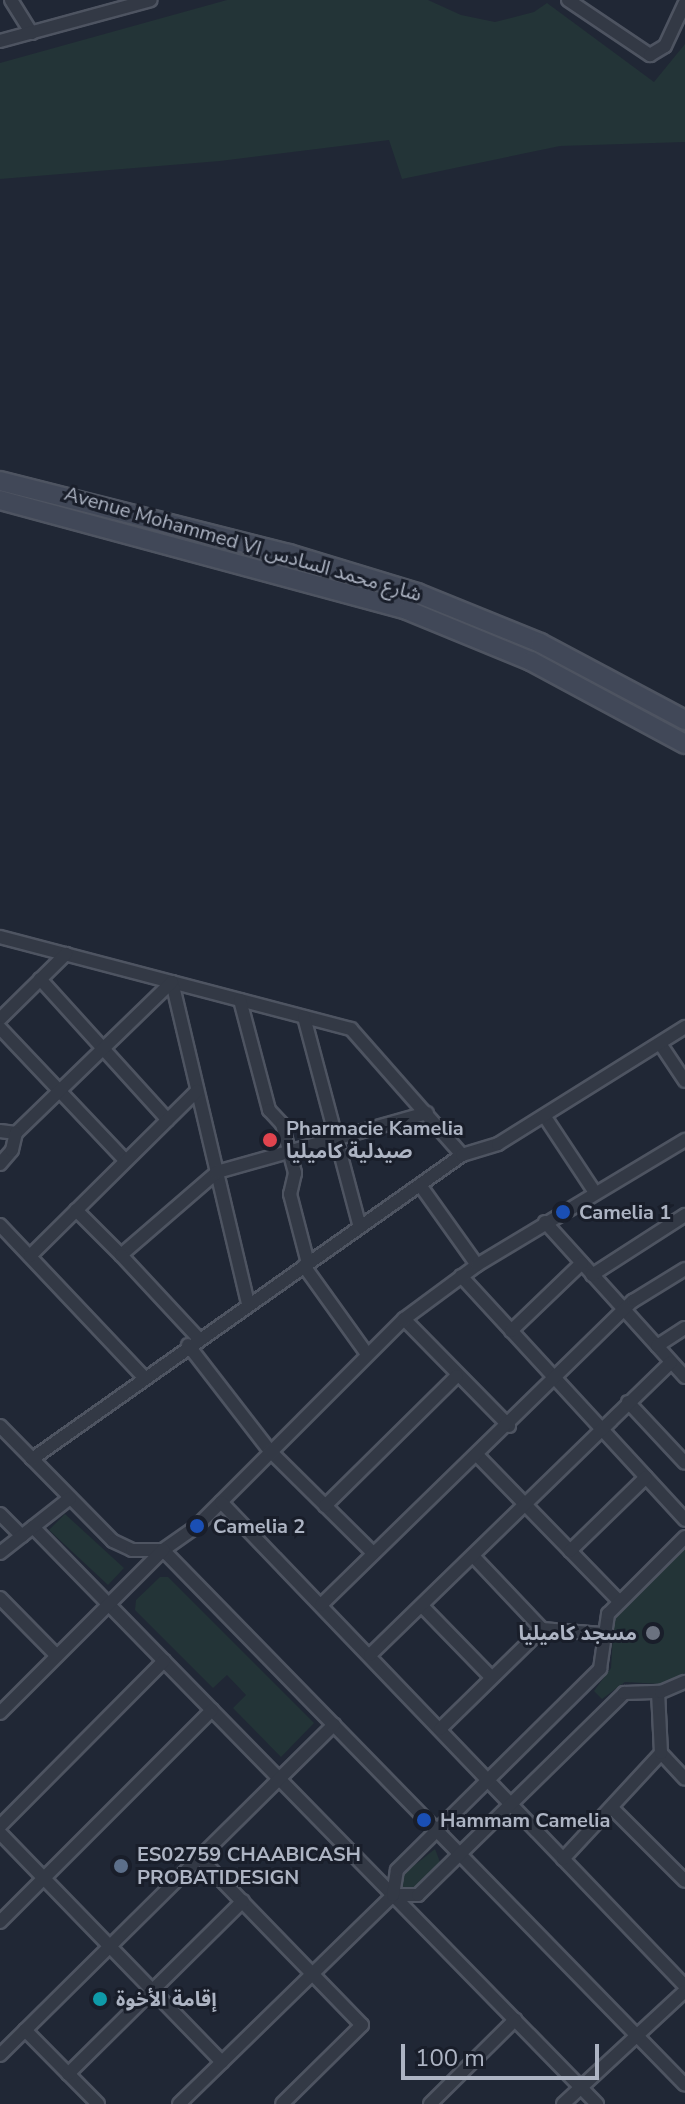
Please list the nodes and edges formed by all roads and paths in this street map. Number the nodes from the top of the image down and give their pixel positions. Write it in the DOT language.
graph roads {
  1 [pos="11,0"];
  2 [pos="151,0"];
  3 [pos="568,0"];
  4 [pos="685,3"];
  5 [pos="32,33"];
  6 [pos="678,33"];
  7 [pos="0,41"];
  8 [pos="0,481"];
  9 [pos="0,500"];
  10 [pos="200,532"];
  11 [pos="195,550"];
  12 [pos="289,554"];
  13 [pos="284,574"];
  14 [pos="540,643"];
  15 [pos="531,661"];
  16 [pos="685,720"];
  17 [pos="685,744"];
  18 [pos="0,937"];
  19 [pos="66,954"];
  20 [pos="40,979"];
  21 [pos="172,982"];
  22 [pos="240,1000"];
  23 [pos="304,1017"];
  24 [pos="0,1019"];
  25 [pos="685,1027"];
  26 [pos="0,1028"];
  27 [pos="661,1045"];
  28 [pos="105,1050"];
  29 [pos="685,1081"];
  30 [pos="197,1091"];
  31 [pos="61,1093"];
  32 [pos="427,1113"];
  33 [pos="545,1117"];
  34 [pos="168,1120"];
  35 [pos="0,1131"];
  36 [pos="16,1133"];
  37 [pos="336,1138"];
  38 [pos="684,1141"];
  39 [pos="289,1151"];
  40 [pos="462,1155"];
  41 [pos="125,1160"];
  42 [pos="0,1164"];
  43 [pos="217,1172"];
  44 [pos="420,1185"];
  45 [pos="594,1191"];
  46 [pos="76,1210"];
  47 [pos="685,1215"];
  48 [pos="545,1222"];
  49 [pos="0,1225"];
  50 [pos="360,1227"];
  51 [pos="121,1255"];
  52 [pos="30,1256"];
  53 [pos="582,1263"];
  54 [pos="306,1264"];
  55 [pos="477,1265"];
  56 [pos="685,1269"];
  57 [pos="592,1275"];
  58 [pos="461,1276"];
  59 [pos="248,1303"];
  60 [pos="625,1312"];
  61 [pos="404,1319"];
  62 [pos="685,1328"];
  63 [pos="511,1331"];
  64 [pos="193,1342"];
  65 [pos="657,1346"];
  66 [pos="367,1354"];
  67 [pos="671,1362"];
  68 [pos="143,1376"];
  69 [pos="457,1376"];
  70 [pos="685,1377"];
  71 [pos="556,1380"];
  72 [pos="628,1402"];
  73 [pos="0,1426"];
  74 [pos="509,1426"];
  75 [pos="601,1429"];
  76 [pos="270,1451"];
  77 [pos="478,1456"];
  78 [pos="32,1459"];
  79 [pos="685,1463"];
  80 [pos="646,1477"];
  81 [pos="70,1498"];
  82 [pos="221,1502"];
  83 [pos="525,1504"];
  84 [pos="325,1506"];
  85 [pos="0,1514"];
  86 [pos="683,1515"];
  87 [pos="33,1527"];
  88 [pos="22,1536"];
  89 [pos="685,1537"];
  90 [pos="163,1550"];
  91 [pos="570,1551"];
  92 [pos="0,1553"];
  93 [pos="373,1553"];
  94 [pos="473,1556"];
  95 [pos="0,1598"];
  96 [pos="619,1601"];
  97 [pos="108,1605"];
  98 [pos="321,1605"];
  99 [pos="422,1606"];
  100 [pos="11,1609"];
  101 [pos="0,1620"];
  102 [pos="542,1629"];
  103 [pos="602,1634"];
  104 [pos="370,1655"];
  105 [pos="57,1656"];
  106 [pos="164,1661"];
  107 [pos="490,1676"];
  108 [pos="685,1682"];
  109 [pos="658,1692"];
  110 [pos="212,1710"];
  111 [pos="0,1713"];
  112 [pos="334,1724"];
  113 [pos="440,1729"];
  114 [pos="661,1753"];
  115 [pos="278,1778"];
  116 [pos="490,1779"];
  117 [pos="685,1779"];
  118 [pos="514,1805"];
  119 [pos="612,1808"];
  120 [pos="0,1826"];
  121 [pos="435,1831"];
  122 [pos="0,1833"];
  123 [pos="459,1855"];
  124 [pos="199,1857"];
  125 [pos="563,1859"];
  126 [pos="45,1879"];
  127 [pos="685,1881"];
  128 [pos="393,1895"];
  129 [pos="243,1901"];
  130 [pos="0,1922"];
  131 [pos="110,1946"];
  132 [pos="312,1974"];
  133 [pos="685,1989"];
  134 [pos="152,1990"];
  135 [pos="515,2020"];
  136 [pos="25,2030"];
  137 [pos="639,2036"];
  138 [pos="0,2055"];
  139 [pos="222,2062"];
  140 [pos="68,2074"];
  141 [pos="685,2085"];
  142 [pos="581,2087"];
  143 [pos="98,2104"];
  144 [pos="179,2104"];
  145 [pos="282,2104"];
  146 [pos="430,2104"];
  147 [pos="563,2104"];
  148 [pos="597,2104"];
  1 -- 5 [label="street"];
  2 -- 5 [label="street"];
  3 -- 6 [label="street"];
  4 -- 6 [label="street"];
  5 -- 7 [label="street"];
  8 -- 10 [label="main road, Avenue Mohammed VI شارع محمد السادس"];
  9 -- 11 [label="main road, Avenue Mohammed VI شارع محمد السادس"];
  10 -- 11 [label="main road"];
  10 -- 12 [label="main road, Avenue Mohammed VI شارع محمد السادس"];
  11 -- 13 [label="main road, Avenue Mohammed VI شارع محمد السادس"];
  12 -- 13 [label="main road"];
  12 -- 14 [label="main road, Avenue Mohammed VI شارع محمد السادس"];
  13 -- 15 [label="main road, Avenue Mohammed VI شارع محمد السادس"];
  14 -- 15 [label="main road"];
  14 -- 16 [label="main road, Avenue Mohammed VI شارع محمد السادس"];
  15 -- 17 [label="main road, Avenue Mohammed VI شارع محمد السادس"];
  18 -- 19 [label="street"];
  19 -- 20 [label="street"];
  19 -- 21 [label="street"];
  20 -- 24 [label="street"];
  20 -- 28 [label="street"];
  21 -- 22 [label="street"];
  21 -- 28 [label="street"];
  21 -- 30 [label="street"];
  22 -- 23 [label="street"];
  22 -- 39 [label="street"];
  23 -- 32 [label="street"];
  23 -- 37 [label="street"];
  25 -- 27 [label="street"];
  26 -- 31 [label="street"];
  27 -- 29 [label="street"];
  27 -- 33 [label="street"];
  28 -- 31 [label="street"];
  28 -- 34 [label="street"];
  30 -- 34 [label="street"];
  30 -- 43 [label="street"];
  31 -- 36 [label="street"];
  31 -- 41 [label="street"];
  32 -- 37 [label="street"];
  32 -- 40 [label="street"];
  33 -- 40 [label="street"];
  33 -- 45 [label="street"];
  34 -- 41 [label="street"];
  35 -- 36 [label="street"];
  36 -- 42 [label="street"];
  37 -- 39 [label="street"];
  37 -- 50 [label="street"];
  38 -- 45 [label="street"];
  39 -- 43 [label="street"];
  39 -- 54 [label="street"];
  40 -- 44 [label="street"];
  41 -- 46 [label="street"];
  43 -- 51 [label="street"];
  43 -- 59 [label="street"];
  44 -- 50 [label="street"];
  44 -- 55 [label="street"];
  45 -- 48 [label="street"];
  46 -- 51 [label="street"];
  46 -- 52 [label="street"];
  47 -- 57 [label="street"];
  48 -- 53 [label="street"];
  48 -- 55 [label="street"];
  49 -- 52 [label="street"];
  50 -- 54 [label="street"];
  51 -- 64 [label="street"];
  52 -- 68 [label="street"];
  53 -- 57 [label="street"];
  53 -- 63 [label="street"];
  54 -- 59 [label="street"];
  54 -- 66 [label="street"];
  55 -- 58 [label="street"];
  56 -- 60 [label="street"];
  57 -- 60 [label="street"];
  58 -- 61 [label="street"];
  58 -- 63 [label="street"];
  59 -- 64 [label="street"];
  60 -- 65 [label="street"];
  60 -- 71 [label="street"];
  61 -- 66 [label="street"];
  61 -- 69 [label="street"];
  62 -- 65 [label="street"];
  63 -- 71 [label="street"];
  64 -- 68 [label="street"];
  64 -- 76 [label="street"];
  65 -- 67 [label="street"];
  66 -- 76 [label="street"];
  67 -- 70 [label="street"];
  67 -- 72 [label="street"];
  68 -- 78 [label="street"];
  69 -- 74 [label="street"];
  69 -- 84 [label="street"];
  71 -- 74 [label="street"];
  71 -- 75 [label="street"];
  72 -- 75 [label="street"];
  72 -- 79 [label="street"];
  73 -- 78 [label="street"];
  74 -- 77 [label="street"];
  75 -- 80 [label="street"];
  75 -- 83 [label="street"];
  76 -- 82 [label="street"];
  76 -- 84 [label="street"];
  77 -- 83 [label="street"];
  77 -- 93 [label="street"];
  78 -- 81 [label="street"];
  80 -- 86 [label="street"];
  80 -- 91 [label="street"];
  81 -- 87 [label="street"];
  81 -- 90 [label="street"];
  82 -- 90 [label="street"];
  82 -- 98 [label="street"];
  83 -- 91 [label="street"];
  83 -- 94 [label="street"];
  84 -- 93 [label="street"];
  85 -- 88 [label="street"];
  87 -- 88 [label="street"];
  87 -- 97 [label="street"];
  88 -- 92 [label="street"];
  89 -- 96 [label="street"];
  90 -- 97 [label="street"];
  90 -- 112 [label="street"];
  91 -- 96 [label="street"];
  93 -- 98 [label="street"];
  94 -- 99 [label="street"];
  94 -- 102 [label="street"];
  95 -- 100 [label="street"];
  96 -- 103 [label="street"];
  97 -- 105 [label="street"];
  97 -- 106 [label="street"];
  98 -- 104 [label="street"];
  99 -- 104 [label="street"];
  99 -- 107 [label="street"];
  100 -- 101 [label="street"];
  100 -- 105 [label="street"];
  102 -- 103 [label="street"];
  102 -- 107 [label="street"];
  103 -- 116 [label="street"];
  104 -- 113 [label="street"];
  105 -- 111 [label="street"];
  106 -- 110 [label="street"];
  106 -- 120 [label="street"];
  107 -- 113 [label="street"];
  108 -- 109 [label="street"];
  109 -- 114 [label="street"];
  109 -- 118 [label="street"];
  110 -- 115 [label="street"];
  110 -- 126 [label="street"];
  112 -- 115 [label="street"];
  112 -- 121 [label="street"];
  113 -- 116 [label="street"];
  114 -- 117 [label="street"];
  114 -- 119 [label="street"];
  115 -- 124 [label="street"];
  115 -- 128 [label="street"];
  116 -- 118 [label="street"];
  116 -- 121 [label="street"];
  118 -- 123 [label="street"];
  118 -- 125 [label="street"];
  119 -- 125 [label="street"];
  119 -- 127 [label="street"];
  121 -- 123 [label="street"];
  121 -- 128 [label="street"];
  122 -- 126 [label="street"];
  123 -- 128 [label="street"];
  123 -- 137 [label="street"];
  124 -- 129 [label="street"];
  124 -- 131 [label="street"];
  125 -- 133 [label="street"];
  126 -- 130 [label="street"];
  126 -- 131 [label="street"];
  128 -- 132 [label="street"];
  128 -- 135 [label="street"];
  129 -- 132 [label="street"];
  129 -- 134 [label="street"];
  131 -- 134 [label="street"];
  131 -- 136 [label="street"];
  132 -- 139 [label="street"];
  132 -- 145 [label="street"];
  133 -- 137 [label="street"];
  134 -- 139 [label="street"];
  134 -- 140 [label="street"];
  135 -- 142 [label="street"];
  135 -- 146 [label="street"];
  136 -- 138 [label="street"];
  136 -- 140 [label="street"];
  137 -- 141 [label="street"];
  137 -- 142 [label="street"];
  139 -- 144 [label="street"];
  140 -- 143 [label="street"];
  142 -- 147 [label="street"];
  142 -- 148 [label="street"];
}
